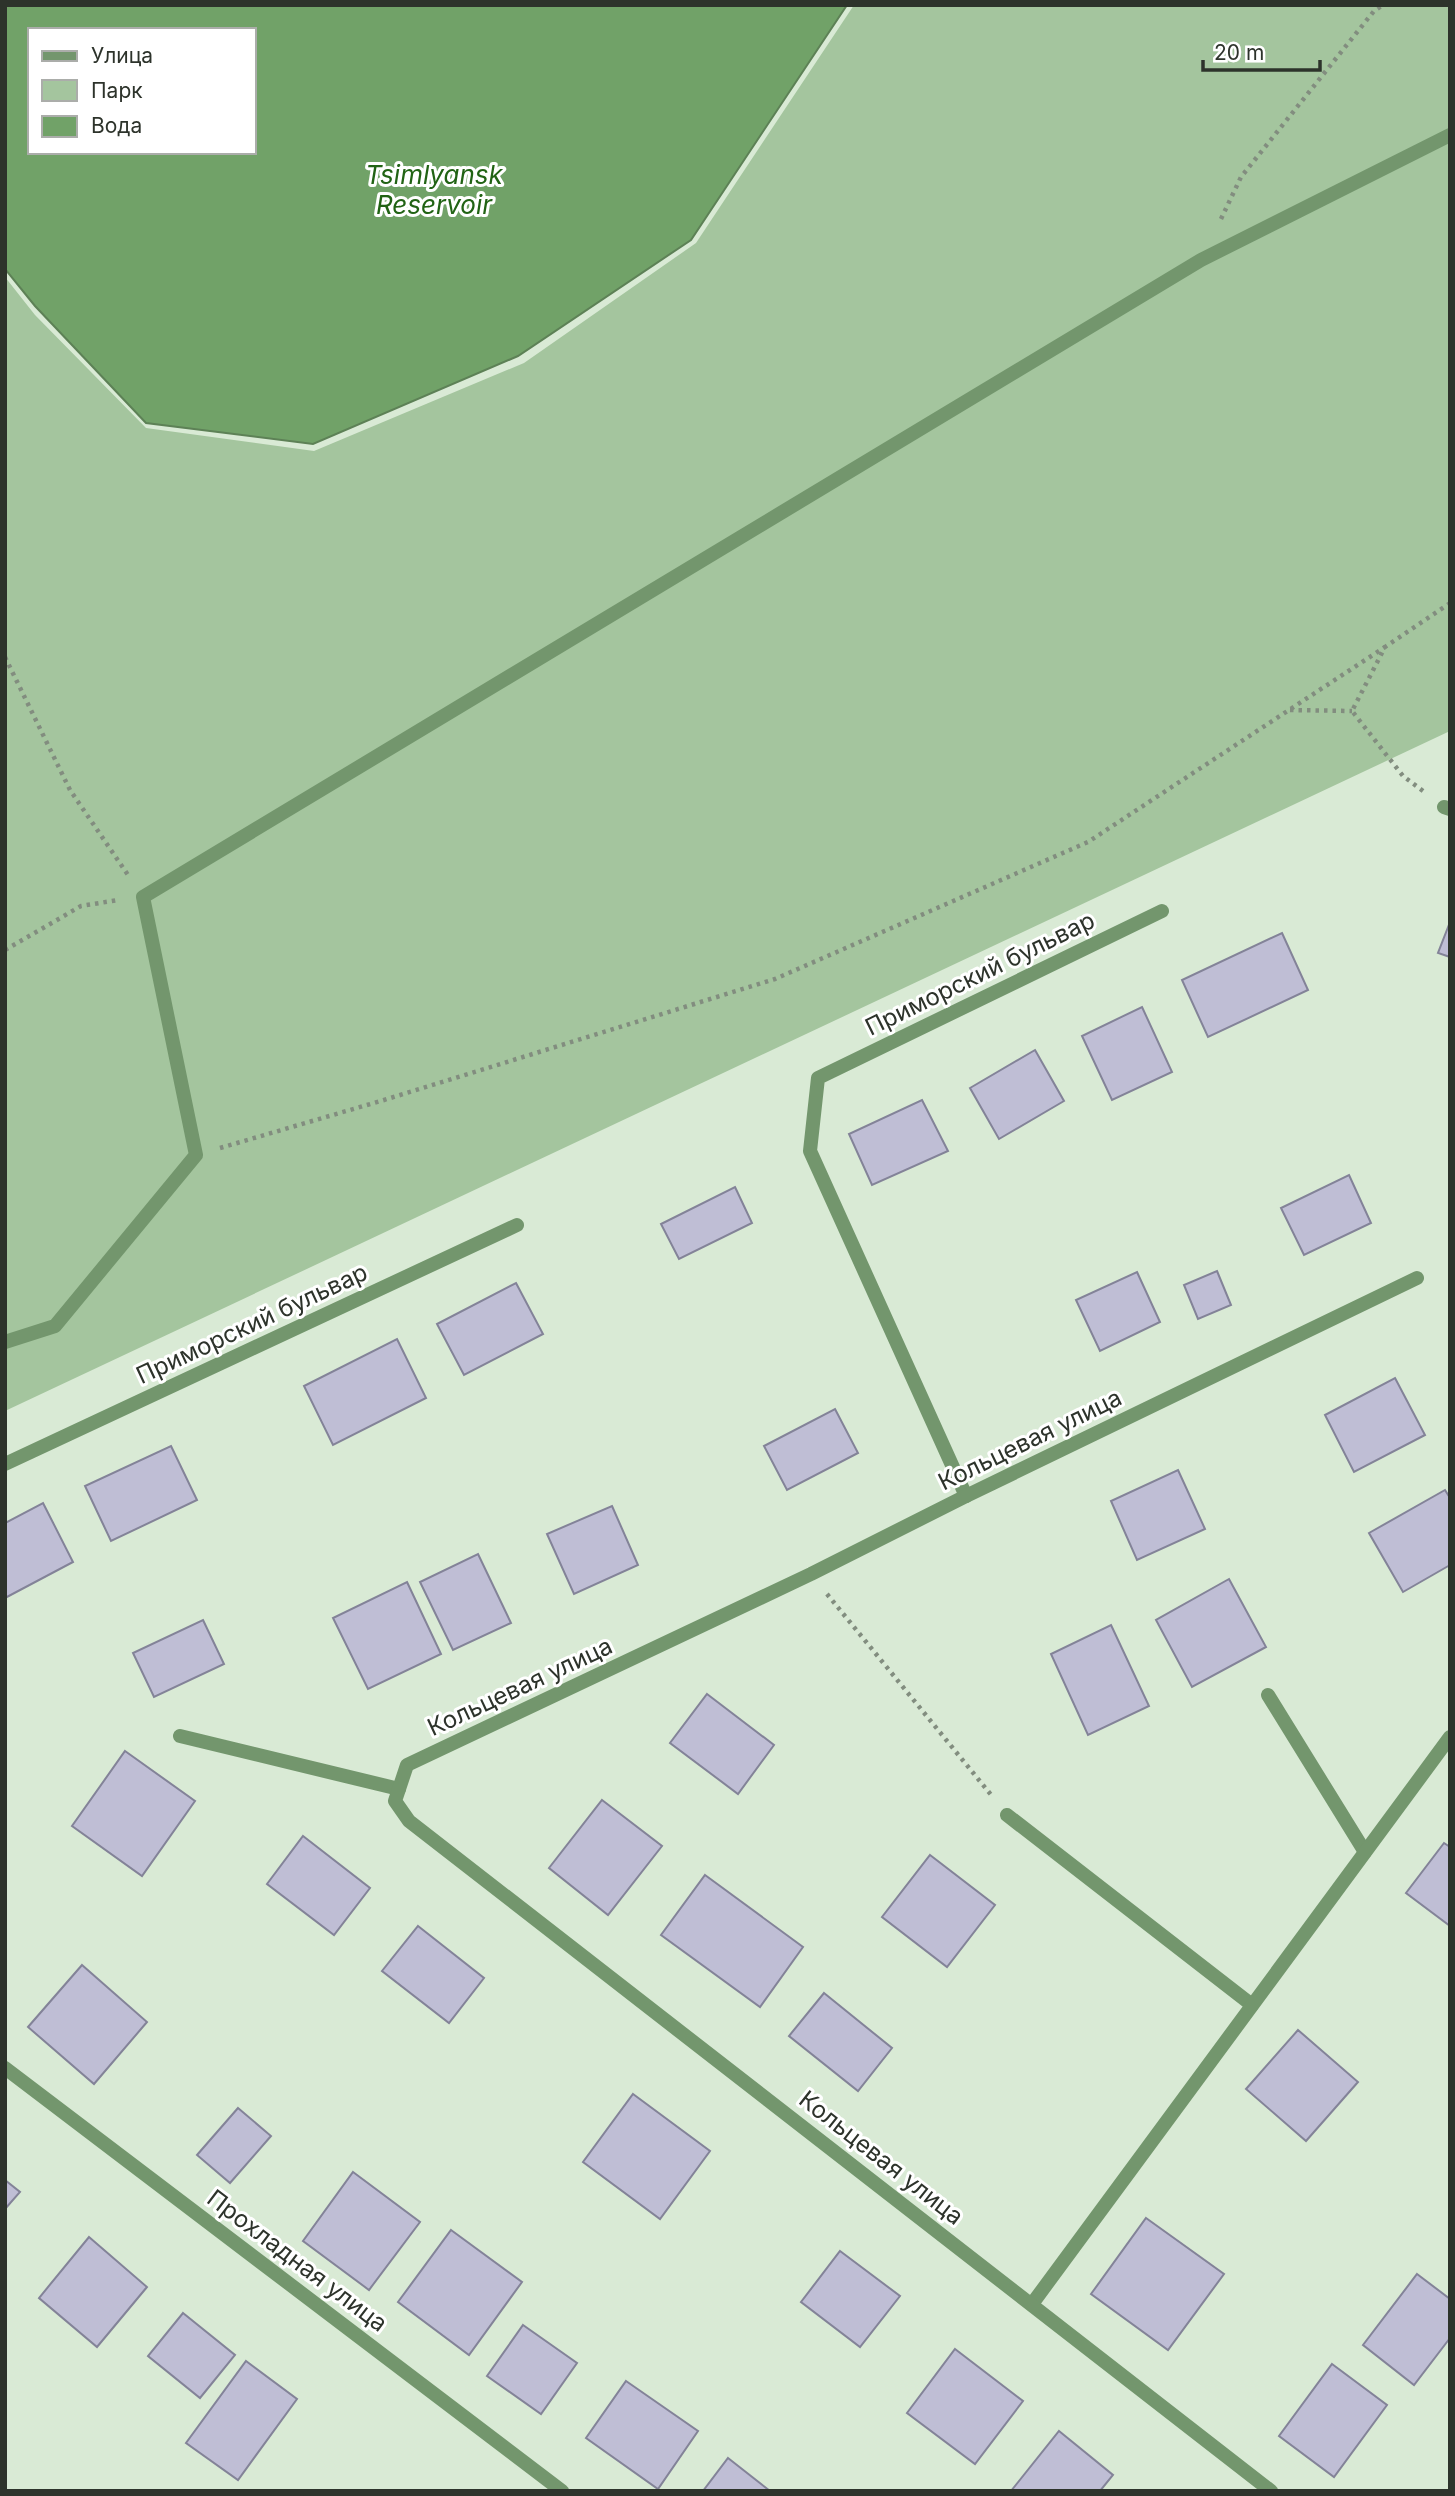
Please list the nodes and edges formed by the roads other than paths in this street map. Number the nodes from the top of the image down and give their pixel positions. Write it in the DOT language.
graph roads {
  1 [pos="1450,135"];
  2 [pos="1162,911"];
  3 [pos="517,1225"];
  4 [pos="1417,1278"];
  5 [pos="5,1342"];
  6 [pos="5,1464"];
  7 [pos="966,1496"];
  8 [pos="1268,1695"];
  9 [pos="180,1736"];
  10 [pos="1450,1737"];
  11 [pos="399,1789"];
  12 [pos="1007,1815"];
  13 [pos="1365,1852"];
  14 [pos="1252,2006"];
  15 [pos="5,2068"];
  16 [pos="1032,2304"];
  17 [pos="562,2491"];
  18 [pos="1271,2491"];
  1 -- 5 [label="street"];
  2 -- 7 [label="street, Приморский бульвар"];
  3 -- 6 [label="street, Приморский бульвар"];
  4 -- 7 [label="street, Кольцевая улица"];
  7 -- 11 [label="street, Кольцевая улица"];
  8 -- 13 [label="street"];
  9 -- 11 [label="street"];
  10 -- 13 [label="street"];
  11 -- 16 [label="street, Кольцевая улица"];
  12 -- 14 [label="street"];
  13 -- 14 [label="street"];
  14 -- 16 [label="street"];
  15 -- 17 [label="street, Прохладная улица"];
  16 -- 18 [label="street, Кольцевая улица"];
}
